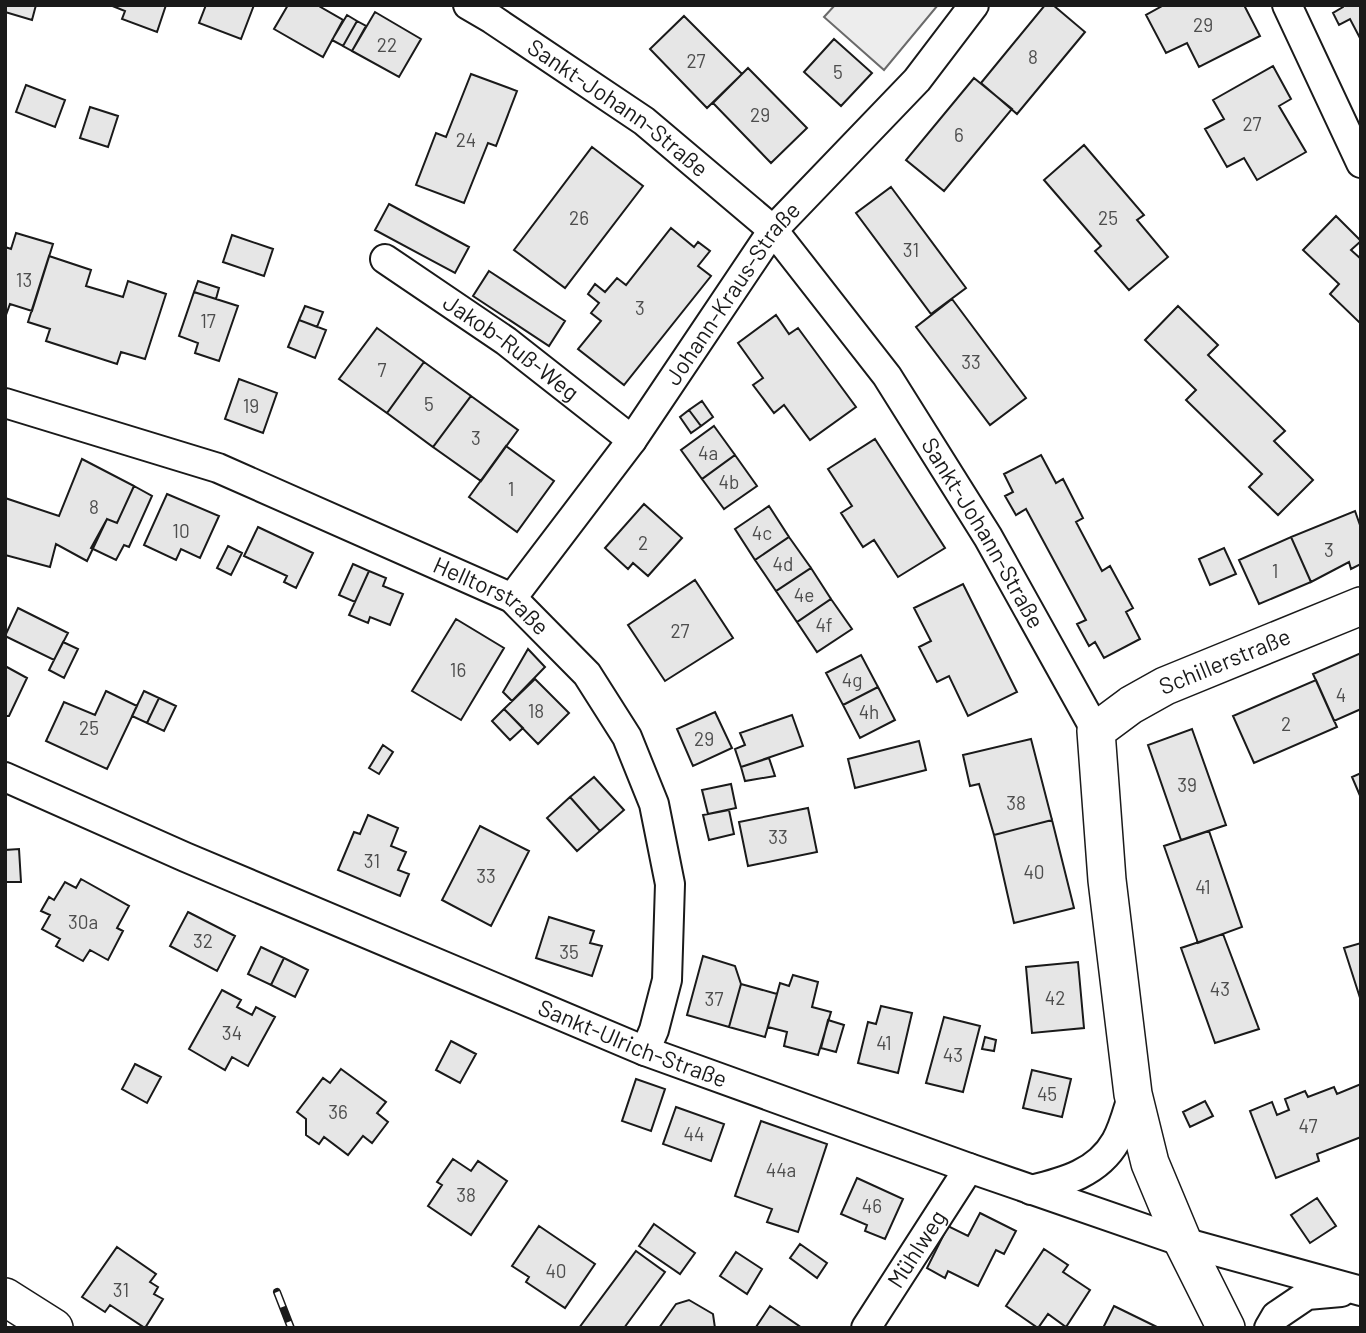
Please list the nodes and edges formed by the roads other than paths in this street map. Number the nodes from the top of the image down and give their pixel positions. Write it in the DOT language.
graph roads {
  1 [pos="468,5"];
  2 [pos="974,5"];
  3 [pos="1287,5"];
  4 [pos="1361,163"];
  5 [pos="773,230"];
  6 [pos="385,259"];
  7 [pos="5,403"];
  8 [pos="632,440"];
  9 [pos="512,598"];
  10 [pos="1361,606"];
  11 [pos="1096,731"];
  12 [pos="5,777"];
  13 [pos="645,1051"];
  14 [pos="1133,1094"];
  15 [pos="969,1168"];
  16 [pos="1031,1189"];
  17 [pos="1183,1242"];
  18 [pos="1359,1291"];
  19 [pos="5,1297"];
  20 [pos="54,1328"];
  21 [pos="866,1328"];
  22 [pos="1226,1328"];
  23 [pos="1269,1328"];
  1 -- 5 [label="street, Sankt-Johann-Straße"];
  2 -- 5 [label="street, Johann-Kraus-Straße"];
  3 -- 4 [label="street"];
  5 -- 8 [label="street, Johann-Kraus-Straße"];
  5 -- 11 [label="street, Sankt-Johann-Straße"];
  6 -- 8 [label="street, Jakob-Ruß-Weg"];
  7 -- 9 [label="street, Helltorstraße"];
  8 -- 9 [label="street, Johann-Kraus-Straße"];
  9 -- 13 [label="street, Helltorstraße"];
  10 -- 11 [label="street, Schillerstraße"];
  11 -- 14 [label="street, Sankt-Johann-Straße"];
  12 -- 13 [label="street, Sankt-Ulrich-Straße"];
  13 -- 15 [label="street, Sankt-Ulrich-Straße"];
  14 -- 16 [label="street"];
  14 -- 17 [label="street, Sankt-Johann-Straße"];
  15 -- 16 [label="street, Sankt-Ulrich-Straße"];
  15 -- 21 [label="street, Mühlweg"];
  16 -- 17 [label="street, Sankt-Ulrich-Straße"];
  17 -- 18 [label="street, Sankt-Ulrich-Straße"];
  17 -- 22 [label="street"];
  18 -- 23 [label="street"];
  19 -- 20 [label="street"];
}
